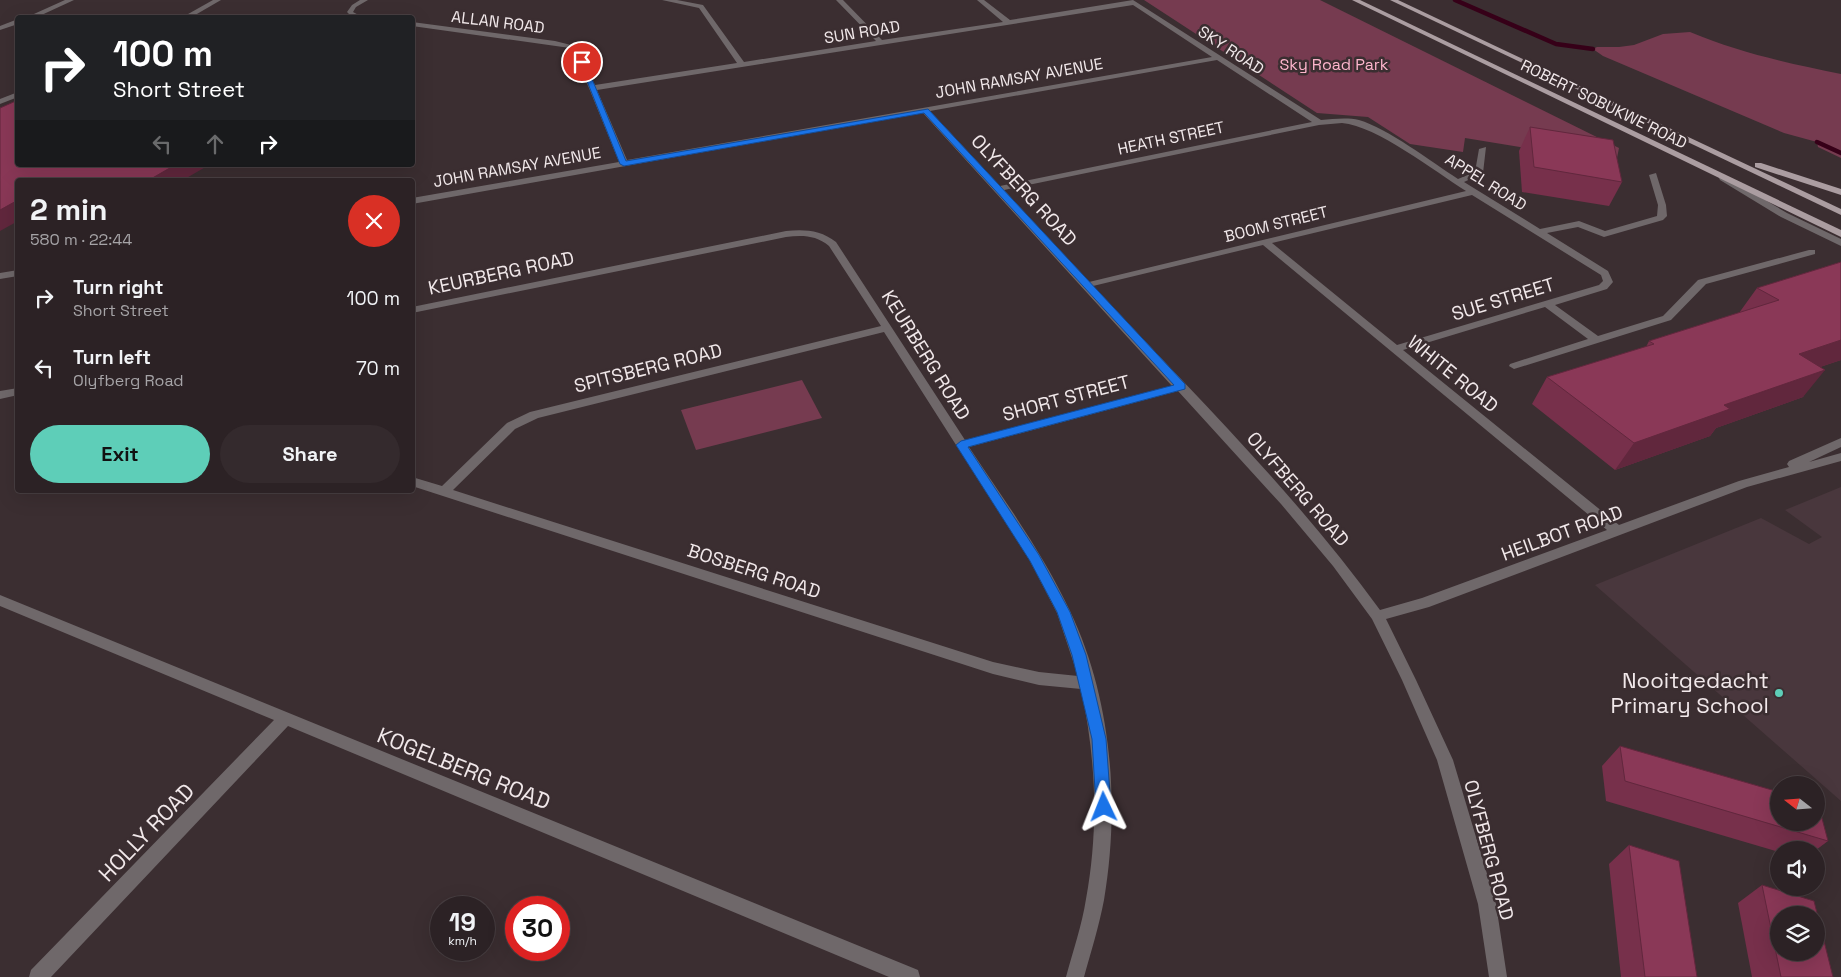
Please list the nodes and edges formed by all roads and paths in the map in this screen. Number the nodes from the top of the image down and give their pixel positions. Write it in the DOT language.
graph roads {
  1 [pos="71,0"];
  2 [pos="218,0"];
  3 [pos="366,0"];
  4 [pos="665,0"];
  5 [pos="839,0"];
  6 [pos="980,0"];
  7 [pos="1355,0"];
  8 [pos="1393,0"];
  9 [pos="1131,2"];
  10 [pos="33,15"];
  11 [pos="190,15"];
  12 [pos="354,15"];
  13 [pos="15,23"];
  14 [pos="415,24"];
  15 [pos="1009,24"];
  16 [pos="0,28"];
  17 [pos="881,43"];
  18 [pos="1217,58"];
  19 [pos="742,65"];
  20 [pos="593,88"];
  21 [pos="15,95"];
  22 [pos="0,102"];
  23 [pos="925,110"];
  24 [pos="1350,121"];
  25 [pos="1319,123"];
  26 [pos="1483,149"];
  27 [pos="1717,152"];
  28 [pos="624,164"];
  29 [pos="1653,176"];
  30 [pos="1722,177"];
  31 [pos="1457,182"];
  32 [pos="998,189"];
  33 [pos="1473,192"];
  34 [pos="1841,192"];
  35 [pos="415,200"];
  36 [pos="1841,212"];
  37 [pos="1540,232"];
  38 [pos="1841,234"];
  39 [pos="1265,242"];
  40 [pos="1841,242"];
  41 [pos="1812,252"];
  42 [pos="15,273"];
  43 [pos="1605,273"];
  44 [pos="0,276"];
  45 [pos="1087,286"];
  46 [pos="1547,304"];
  47 [pos="415,309"];
  48 [pos="887,328"];
  49 [pos="1596,340"];
  50 [pos="1395,349"];
  51 [pos="1514,366"];
  52 [pos="1182,387"];
  53 [pos="15,392"];
  54 [pos="0,395"];
  55 [pos="1841,442"];
  56 [pos="961,445"];
  57 [pos="1841,457"];
  58 [pos="1758,480"];
  59 [pos="415,482"];
  60 [pos="444,491"];
  61 [pos="1618,532"];
  62 [pos="0,600"];
  63 [pos="1377,616"];
  64 [pos="1087,683"];
  65 [pos="286,718"];
  66 [pos="38,977"];
  67 [pos="912,977"];
  68 [pos="1075,977"];
  69 [pos="1498,977"];
  1 -- 10 [label="street"];
  2 -- 11 [label="street"];
  3 -- 12 [label="street"];
  4 -- 19 [label="street"];
  5 -- 17 [label="street"];
  6 -- 15 [label="street"];
  7 -- 30 [label="main road, ROBERT SOBUKWE ROAD"];
  8 -- 27 [label="main road, ROBERT SOBUKWE ROAD"];
  9 -- 15 [label="street, SUN ROAD"];
  9 -- 18 [label="street, SKY ROAD"];
  13 -- 16 [label="street"];
  14 -- 20 [label="street, ALLAN ROAD"];
  15 -- 17 [label="street, SUN ROAD"];
  17 -- 19 [label="street, SUN ROAD"];
  18 -- 23 [label="street, JOHN RAMSAY AVENUE"];
  18 -- 25 [label="street, SKY ROAD"];
  19 -- 20 [label="street, SUN ROAD"];
  20 -- 28 [label="street, ALLAN ROAD"];
  21 -- 22 [label="street"];
  23 -- 28 [label="street, JOHN RAMSAY AVENUE"];
  23 -- 32 [label="street, OLYFBERG ROAD"];
  24 -- 25 [label="street, HEATH STREET"];
  24 -- 31 [label="street, APPEL ROAD"];
  25 -- 32 [label="street, HEATH STREET"];
  26 -- 31 [label="street"];
  27 -- 34 [label="main road"];
  27 -- 36 [label="main road, ROBERT SOBUKWE ROAD"];
  28 -- 35 [label="street, JOHN RAMSAY AVENUE"];
  29 -- 37 [label="street"];
  30 -- 38 [label="main road, ROBERT SOBUKWE ROAD"];
  30 -- 40 [label="street"];
  31 -- 33 [label="street, APPEL ROAD"];
  32 -- 45 [label="street, OLYFBERG ROAD"];
  33 -- 37 [label="street, APPEL ROAD"];
  33 -- 39 [label="street, BOOM STREET"];
  37 -- 43 [label="street, APPEL ROAD"];
  39 -- 45 [label="street, BOOM STREET"];
  39 -- 50 [label="street, WHITE ROAD"];
  41 -- 49 [label="street"];
  42 -- 44 [label="street"];
  43 -- 46 [label="street, SUE STREET"];
  45 -- 52 [label="street, OLYFBERG ROAD"];
  46 -- 49 [label="street"];
  46 -- 50 [label="street, SUE STREET"];
  47 -- 48 [label="street, KEURBERG ROAD"];
  48 -- 56 [label="street, KEURBERG ROAD"];
  48 -- 60 [label="street, SPITSBERG ROAD"];
  49 -- 51 [label="street"];
  50 -- 61 [label="street, WHITE ROAD"];
  52 -- 56 [label="street, SHORT STREET"];
  52 -- 63 [label="street, OLYFBERG ROAD"];
  53 -- 54 [label="street"];
  55 -- 58 [label="street, HEILBOT ROAD"];
  56 -- 64 [label="street, KEURBERG ROAD"];
  57 -- 58 [label="street, HEILBOT ROAD"];
  58 -- 61 [label="street, HEILBOT ROAD"];
  59 -- 60 [label="street, BOSBERG ROAD"];
  60 -- 64 [label="street, BOSBERG ROAD"];
  61 -- 63 [label="street, HEILBOT ROAD"];
  62 -- 65 [label="street, KOGELBERG ROAD"];
  63 -- 69 [label="street, OLYFBERG ROAD"];
  64 -- 68 [label="street, KEURBERG ROAD"];
  65 -- 66 [label="street, HOLLY ROAD"];
  65 -- 67 [label="street, KOGELBERG ROAD"];
}
